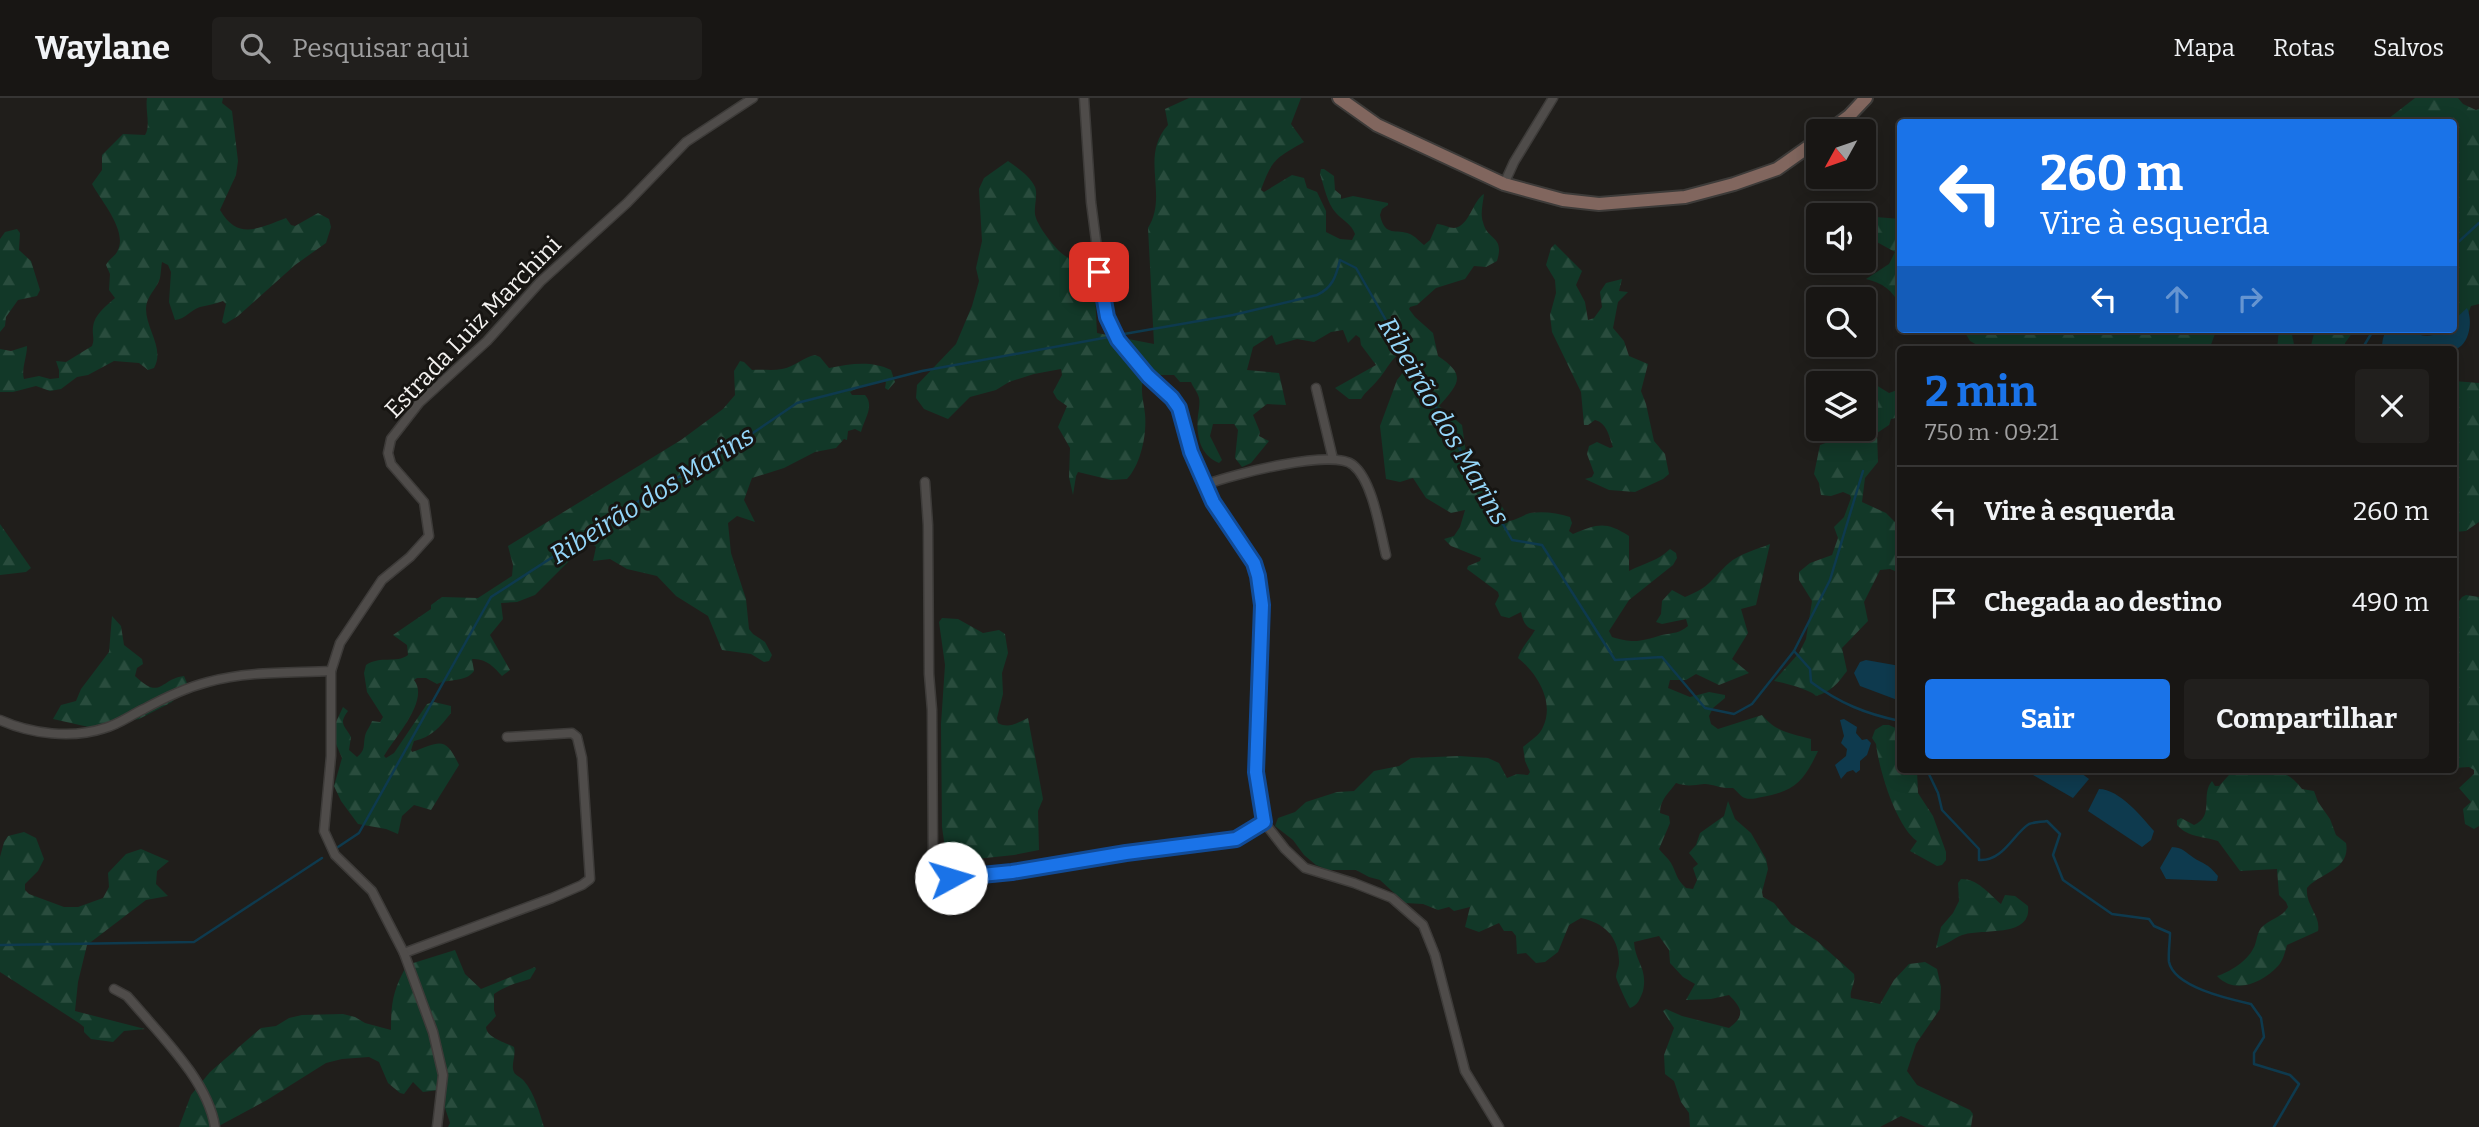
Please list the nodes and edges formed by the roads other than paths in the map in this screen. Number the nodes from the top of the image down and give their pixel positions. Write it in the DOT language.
graph roads {
  1 [pos="753,98"];
  2 [pos="1084,98"];
  3 [pos="1339,98"];
  4 [pos="1553,98"];
  5 [pos="1866,98"];
  6 [pos="1845,119"];
  7 [pos="1806,148"];
  8 [pos="1504,184"];
  9 [pos="1316,388"];
  10 [pos="1333,459"];
  11 [pos="925,482"];
  12 [pos="1207,484"];
  13 [pos="1386,555"];
  14 [pos="331,671"];
  15 [pos="0,720"];
  16 [pos="507,737"];
  17 [pos="1264,822"];
  18 [pos="404,953"];
  19 [pos="114,989"];
  20 [pos="215,1127"];
  21 [pos="437,1127"];
  22 [pos="1499,1127"];
  1 -- 14 [label="street, Estrada Luiz Marchini"];
  2 -- 12 [label="street"];
  3 -- 8 [label="main road"];
  4 -- 8 [label="street"];
  5 -- 6 [label="main road"];
  7 -- 8 [label="main road"];
  9 -- 10 [label="street"];
  10 -- 12 [label="street"];
  10 -- 13 [label="street"];
  11 -- 17 [label="street"];
  12 -- 17 [label="street"];
  14 -- 15 [label="street"];
  14 -- 18 [label="street, Estrada Luiz Marchini"];
  16 -- 18 [label="street"];
  17 -- 22 [label="street"];
  18 -- 21 [label="street, Estrada Luiz Marchini"];
  19 -- 20 [label="street"];
}
